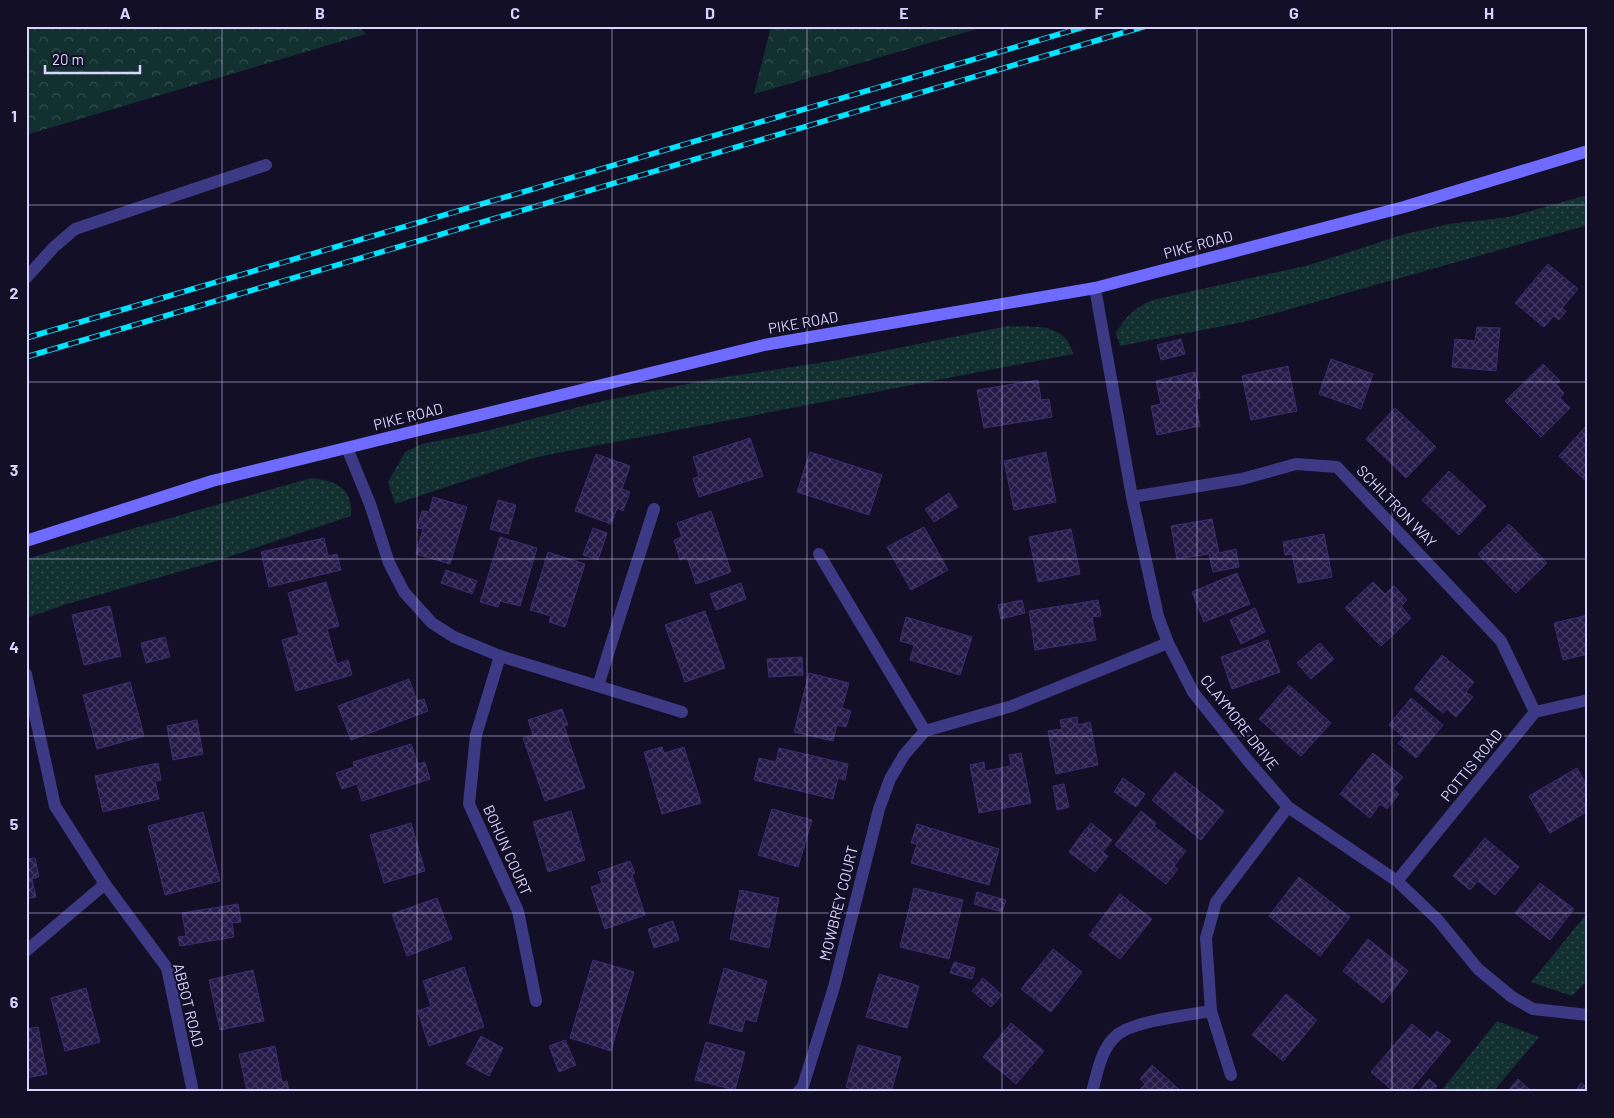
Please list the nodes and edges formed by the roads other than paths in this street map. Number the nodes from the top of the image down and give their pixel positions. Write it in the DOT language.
graph roads {
  1 [pos="1588,151"];
  2 [pos="266,165"];
  3 [pos="26,278"];
  4 [pos="1095,288"];
  5 [pos="347,448"];
  6 [pos="1132,497"];
  7 [pos="654,509"];
  8 [pos="26,541"];
  9 [pos="819,554"];
  10 [pos="1168,643"];
  11 [pos="500,656"];
  12 [pos="26,674"];
  13 [pos="598,686"];
  14 [pos="1588,700"];
  15 [pos="682,712"];
  16 [pos="1535,712"];
  17 [pos="925,731"];
  18 [pos="1288,806"];
  19 [pos="1397,881"];
  20 [pos="105,884"];
  21 [pos="26,951"];
  22 [pos="536,1001"];
  23 [pos="1211,1011"];
  24 [pos="1588,1015"];
  25 [pos="1231,1075"];
  26 [pos="193,1092"];
  27 [pos="798,1092"];
  28 [pos="1092,1092"];
  1 -- 4 [label="street, PIKE ROAD"];
  2 -- 3 [label="street"];
  4 -- 5 [label="street, PIKE ROAD"];
  4 -- 6 [label="street, CLAYMORE DRIVE"];
  5 -- 8 [label="street, PIKE ROAD"];
  5 -- 11 [label="street"];
  6 -- 10 [label="street, CLAYMORE DRIVE"];
  6 -- 16 [label="street, SCHILTRON WAY"];
  7 -- 13 [label="street"];
  9 -- 17 [label="street"];
  10 -- 17 [label="street"];
  10 -- 18 [label="street, CLAYMORE DRIVE"];
  11 -- 13 [label="street"];
  11 -- 22 [label="street, BOHUN COURT"];
  12 -- 20 [label="street, ABBOT ROAD"];
  13 -- 15 [label="street"];
  14 -- 16 [label="street"];
  16 -- 19 [label="street, POTTIS ROAD"];
  17 -- 27 [label="street, MOWBREY COURT"];
  18 -- 19 [label="street, CLAYMORE DRIVE"];
  18 -- 23 [label="street"];
  19 -- 24 [label="street, CLAYMORE DRIVE"];
  20 -- 21 [label="street"];
  20 -- 26 [label="street, ABBOT ROAD"];
  23 -- 25 [label="street"];
  23 -- 28 [label="street"];
}
